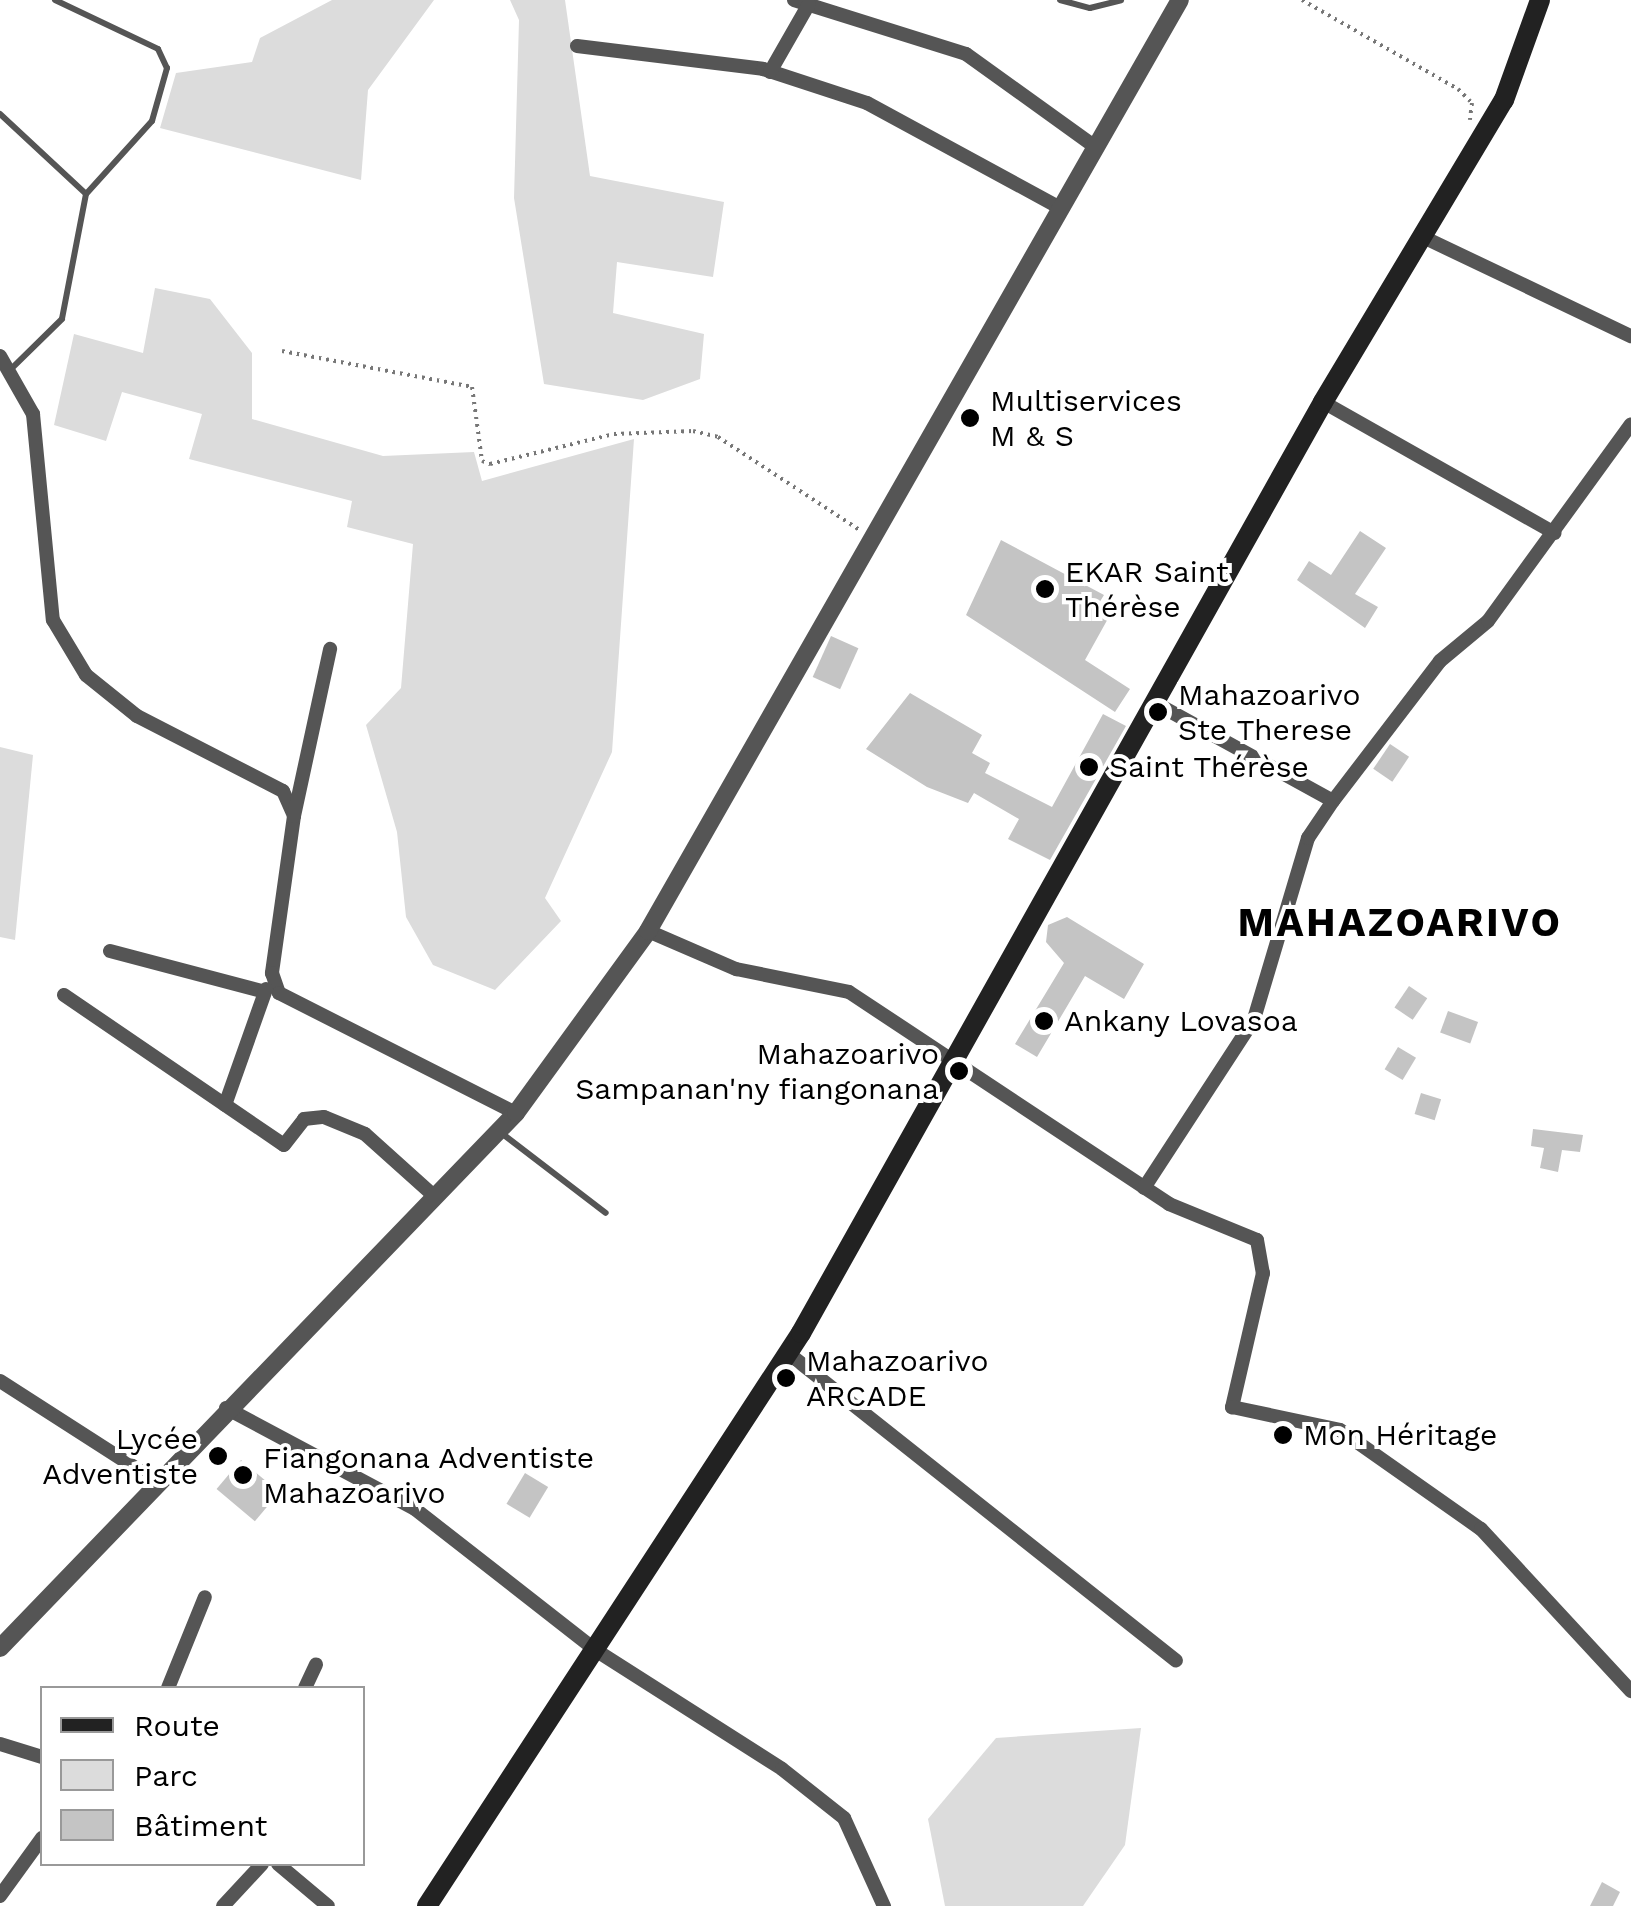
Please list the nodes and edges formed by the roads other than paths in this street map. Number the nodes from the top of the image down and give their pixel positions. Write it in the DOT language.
graph roads {
  1 [pos="55,0"];
  2 [pos="794,0"];
  3 [pos="1060,0"];
  4 [pos="1120,0"];
  5 [pos="1180,0"];
  6 [pos="1540,0"];
  7 [pos="810,4"];
  8 [pos="577,46"];
  9 [pos="770,72"];
  10 [pos="0,114"];
  11 [pos="1097,148"];
  12 [pos="86,194"];
  13 [pos="1057,206"];
  14 [pos="1421,236"];
  15 [pos="1631,336"];
  16 [pos="0,356"];
  17 [pos="12,368"];
  18 [pos="1323,402"];
  19 [pos="1631,424"];
  20 [pos="1555,534"];
  21 [pos="330,648"];
  22 [pos="1155,704"];
  23 [pos="1333,801"];
  24 [pos="294,816"];
  25 [pos="648,931"];
  26 [pos="110,952"];
  27 [pos="276,984"];
  28 [pos="261,992"];
  29 [pos="64,995"];
  30 [pos="956,1062"];
  31 [pos="225,1105"];
  32 [pos="516,1113"];
  33 [pos="498,1131"];
  34 [pos="1144,1188"];
  35 [pos="434,1196"];
  36 [pos="606,1214"];
  37 [pos="788,1354"];
  38 [pos="0,1382"];
  39 [pos="226,1408"];
  40 [pos="156,1482"];
  41 [pos="204,1597"];
  42 [pos="0,1648"];
  43 [pos="597,1652"];
  44 [pos="1176,1660"];
  45 [pos="316,1664"];
  46 [pos="169,1686"];
  47 [pos="306,1686"];
  48 [pos="1631,1691"];
  49 [pos="0,1744"];
  50 [pos="40,1755"];
  51 [pos="40,1841"];
  52 [pos="260,1866"];
  53 [pos="280,1866"];
  54 [pos="0,1896"];
  55 [pos="223,1906"];
  56 [pos="328,1906"];
  57 [pos="427,1906"];
  58 [pos="884,1906"];
  1 -- 12 [label="lane"];
  2 -- 7 [label="street"];
  3 -- 4 [label="lane"];
  5 -- 11 [label="street"];
  6 -- 14 [label="main road"];
  7 -- 9 [label="street"];
  7 -- 11 [label="street"];
  8 -- 9 [label="street"];
  9 -- 13 [label="street"];
  10 -- 12 [label="lane"];
  11 -- 13 [label="street"];
  12 -- 17 [label="lane"];
  13 -- 25 [label="street"];
  14 -- 15 [label="street"];
  14 -- 18 [label="main road"];
  16 -- 17 [label="street"];
  17 -- 24 [label="street"];
  18 -- 20 [label="street"];
  18 -- 22 [label="main road"];
  19 -- 20 [label="street"];
  20 -- 23 [label="street"];
  21 -- 24 [label="street"];
  22 -- 23 [label="street"];
  22 -- 30 [label="main road"];
  23 -- 34 [label="street"];
  24 -- 27 [label="street"];
  25 -- 30 [label="street"];
  25 -- 32 [label="street"];
  26 -- 28 [label="street"];
  27 -- 28 [label="street"];
  27 -- 32 [label="street"];
  28 -- 31 [label="street"];
  29 -- 31 [label="street"];
  30 -- 34 [label="street"];
  30 -- 37 [label="main road"];
  31 -- 35 [label="street"];
  32 -- 33 [label="street"];
  33 -- 35 [label="street"];
  33 -- 36 [label="lane"];
  34 -- 48 [label="street"];
  35 -- 39 [label="street"];
  37 -- 43 [label="main road"];
  37 -- 44 [label="street"];
  38 -- 40 [label="street"];
  39 -- 40 [label="street"];
  39 -- 43 [label="street"];
  40 -- 42 [label="street"];
  41 -- 46 [label="street"];
  43 -- 57 [label="main road"];
  43 -- 58 [label="street"];
  45 -- 47 [label="street"];
  49 -- 50 [label="street"];
  51 -- 54 [label="street"];
  52 -- 55 [label="street"];
  53 -- 56 [label="street"];
}
